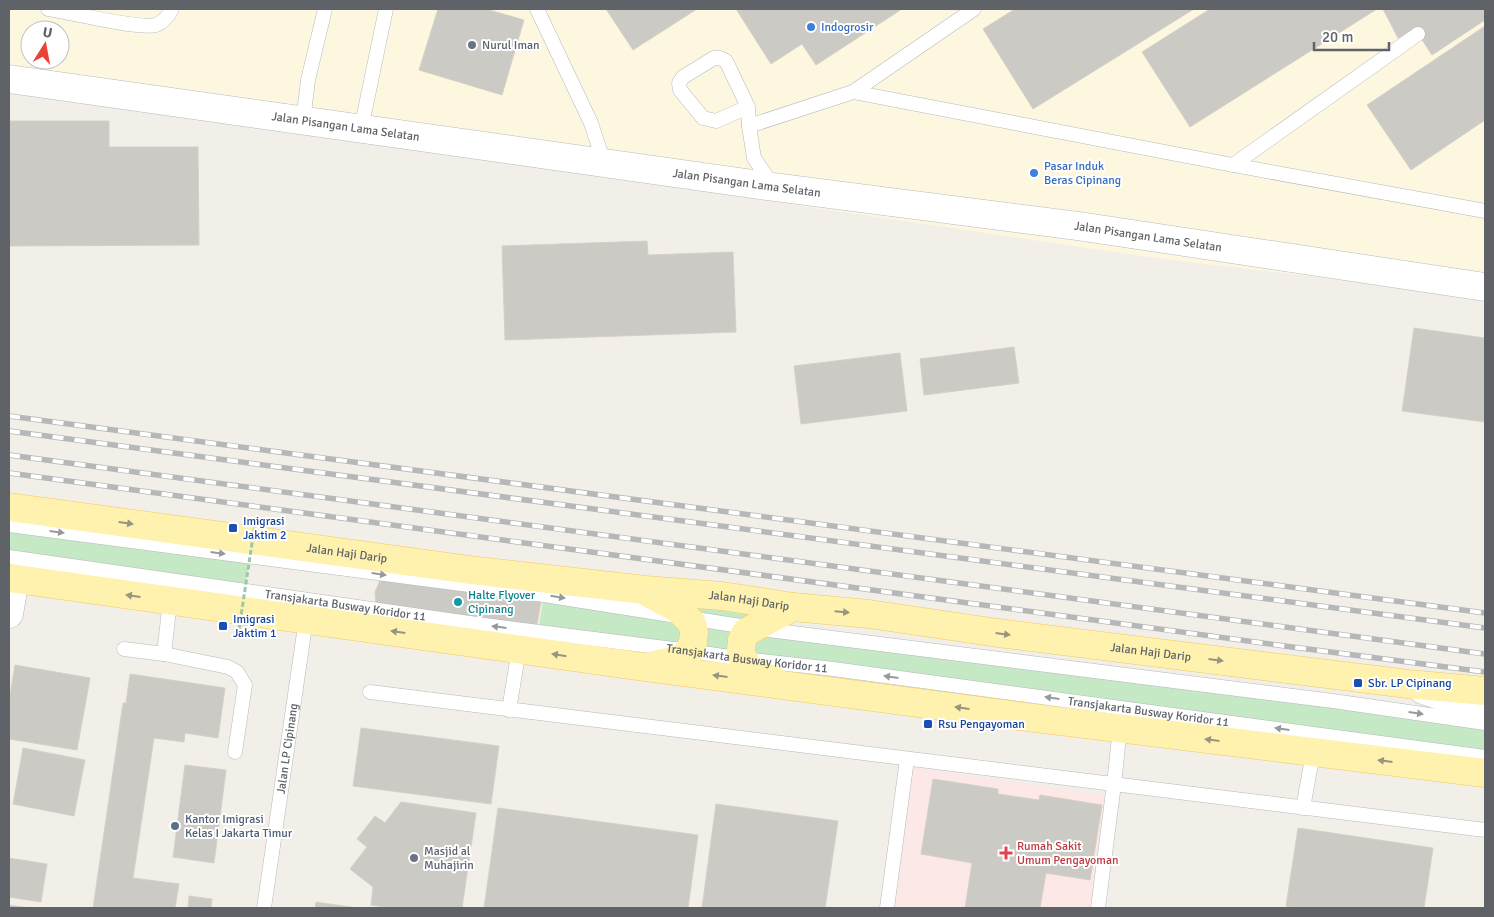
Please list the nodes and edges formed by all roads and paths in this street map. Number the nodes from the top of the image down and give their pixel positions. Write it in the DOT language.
graph roads {
  1 [pos="48,9"];
  2 [pos="172,9"];
  3 [pos="325,9"];
  4 [pos="386,9"];
  5 [pos="537,9"];
  6 [pos="974,9"];
  7 [pos="1418,34"];
  8 [pos="9,78"];
  9 [pos="853,92"];
  10 [pos="748,107"];
  11 [pos="303,121"];
  12 [pos="749,126"];
  13 [pos="360,129"];
  14 [pos="604,163"];
  15 [pos="1234,165"];
  16 [pos="774,187"];
  17 [pos="1485,211"];
  18 [pos="1485,287"];
  19 [pos="9,508"];
  20 [pos="256,517"];
  21 [pos="9,525"];
  22 [pos="11,571"];
  23 [pos="645,590"];
  24 [pos="170,601"];
  25 [pos="793,607"];
  26 [pos="9,614"];
  27 [pos="686,618"];
  28 [pos="306,619"];
  29 [pos="753,628"];
  30 [pos="239,629"];
  31 [pos="519,648"];
  32 [pos="124,649"];
  33 [pos="689,651"];
  34 [pos="164,654"];
  35 [pos="743,659"];
  36 [pos="644,667"];
  37 [pos="1408,684"];
  38 [pos="786,685"];
  39 [pos="1485,691"];
  40 [pos="370,692"];
  41 [pos="509,710"];
  42 [pos="1485,711"];
  43 [pos="1485,722"];
  44 [pos="1120,728"];
  45 [pos="235,752"];
  46 [pos="1313,753"];
  47 [pos="1485,757"];
  48 [pos="907,759"];
  49 [pos="1485,773"];
  50 [pos="1114,784"];
  51 [pos="1303,808"];
  52 [pos="1485,830"];
  53 [pos="264,908"];
  54 [pos="887,908"];
  55 [pos="1098,908"];
  1 -- 2 [label="lane"];
  3 -- 11 [label="lane"];
  4 -- 13 [label="lane"];
  5 -- 14 [label="lane"];
  6 -- 9 [label="lane"];
  7 -- 15 [label="lane"];
  8 -- 11 [label="street, Jalan Pisangan Lama Selatan"];
  9 -- 12 [label="lane"];
  9 -- 15 [label="lane"];
  10 -- 10 [label="lane"];
  10 -- 12 [label="lane"];
  11 -- 13 [label="street, Jalan Pisangan Lama Selatan"];
  12 -- 16 [label="lane"];
  13 -- 14 [label="street, Jalan Pisangan Lama Selatan"];
  14 -- 16 [label="street, Jalan Pisangan Lama Selatan"];
  15 -- 17 [label="lane"];
  16 -- 18 [label="street, Jalan Pisangan Lama Selatan"];
  19 -- 23 [label="main road, Jalan Haji Darip, one-way"];
  20 -- 30 [label="path, bridge"];
  21 -- 27 [label="lane, one-way"];
  24 -- 22 [label="main road, one-way"];
  22 -- 26 [label="street"];
  33 -- 22 [label="lane, Transjakarta Busway Koridor 11, one-way"];
  23 -- 25 [label="main road, Jalan Haji Darip"];
  23 -- 27 [label="main road"];
  24 -- 28 [label="main road"];
  24 -- 34 [label="lane"];
  25 -- 29 [label="main road"];
  25 -- 37 [label="main road, Jalan Haji Darip, one-way"];
  27 -- 29 [label="lane"];
  27 -- 33 [label="main road"];
  31 -- 28 [label="main road, one-way"];
  28 -- 53 [label="lane, Jalan LP Cipinang"];
  29 -- 35 [label="main road"];
  29 -- 43 [label="lane, one-way"];
  36 -- 31 [label="main road, one-way"];
  31 -- 41 [label="lane"];
  32 -- 34 [label="lane"];
  33 -- 35 [label="lane, Transjakarta Busway Koridor 11"];
  33 -- 36 [label="main road"];
  34 -- 45 [label="lane"];
  35 -- 38 [label="main road"];
  47 -- 35 [label="lane, Transjakarta Busway Koridor 11, one-way"];
  38 -- 36 [label="main road, one-way"];
  37 -- 39 [label="main road"];
  37 -- 42 [label="street, Jalan Haji Darip"];
  44 -- 38 [label="main road, one-way"];
  40 -- 41 [label="lane"];
  41 -- 48 [label="lane"];
  46 -- 44 [label="main road, one-way"];
  44 -- 50 [label="lane"];
  49 -- 46 [label="main road, one-way"];
  46 -- 51 [label="lane"];
  48 -- 50 [label="lane"];
  48 -- 54 [label="lane"];
  50 -- 51 [label="lane"];
  50 -- 55 [label="lane"];
  51 -- 52 [label="lane"];
}
